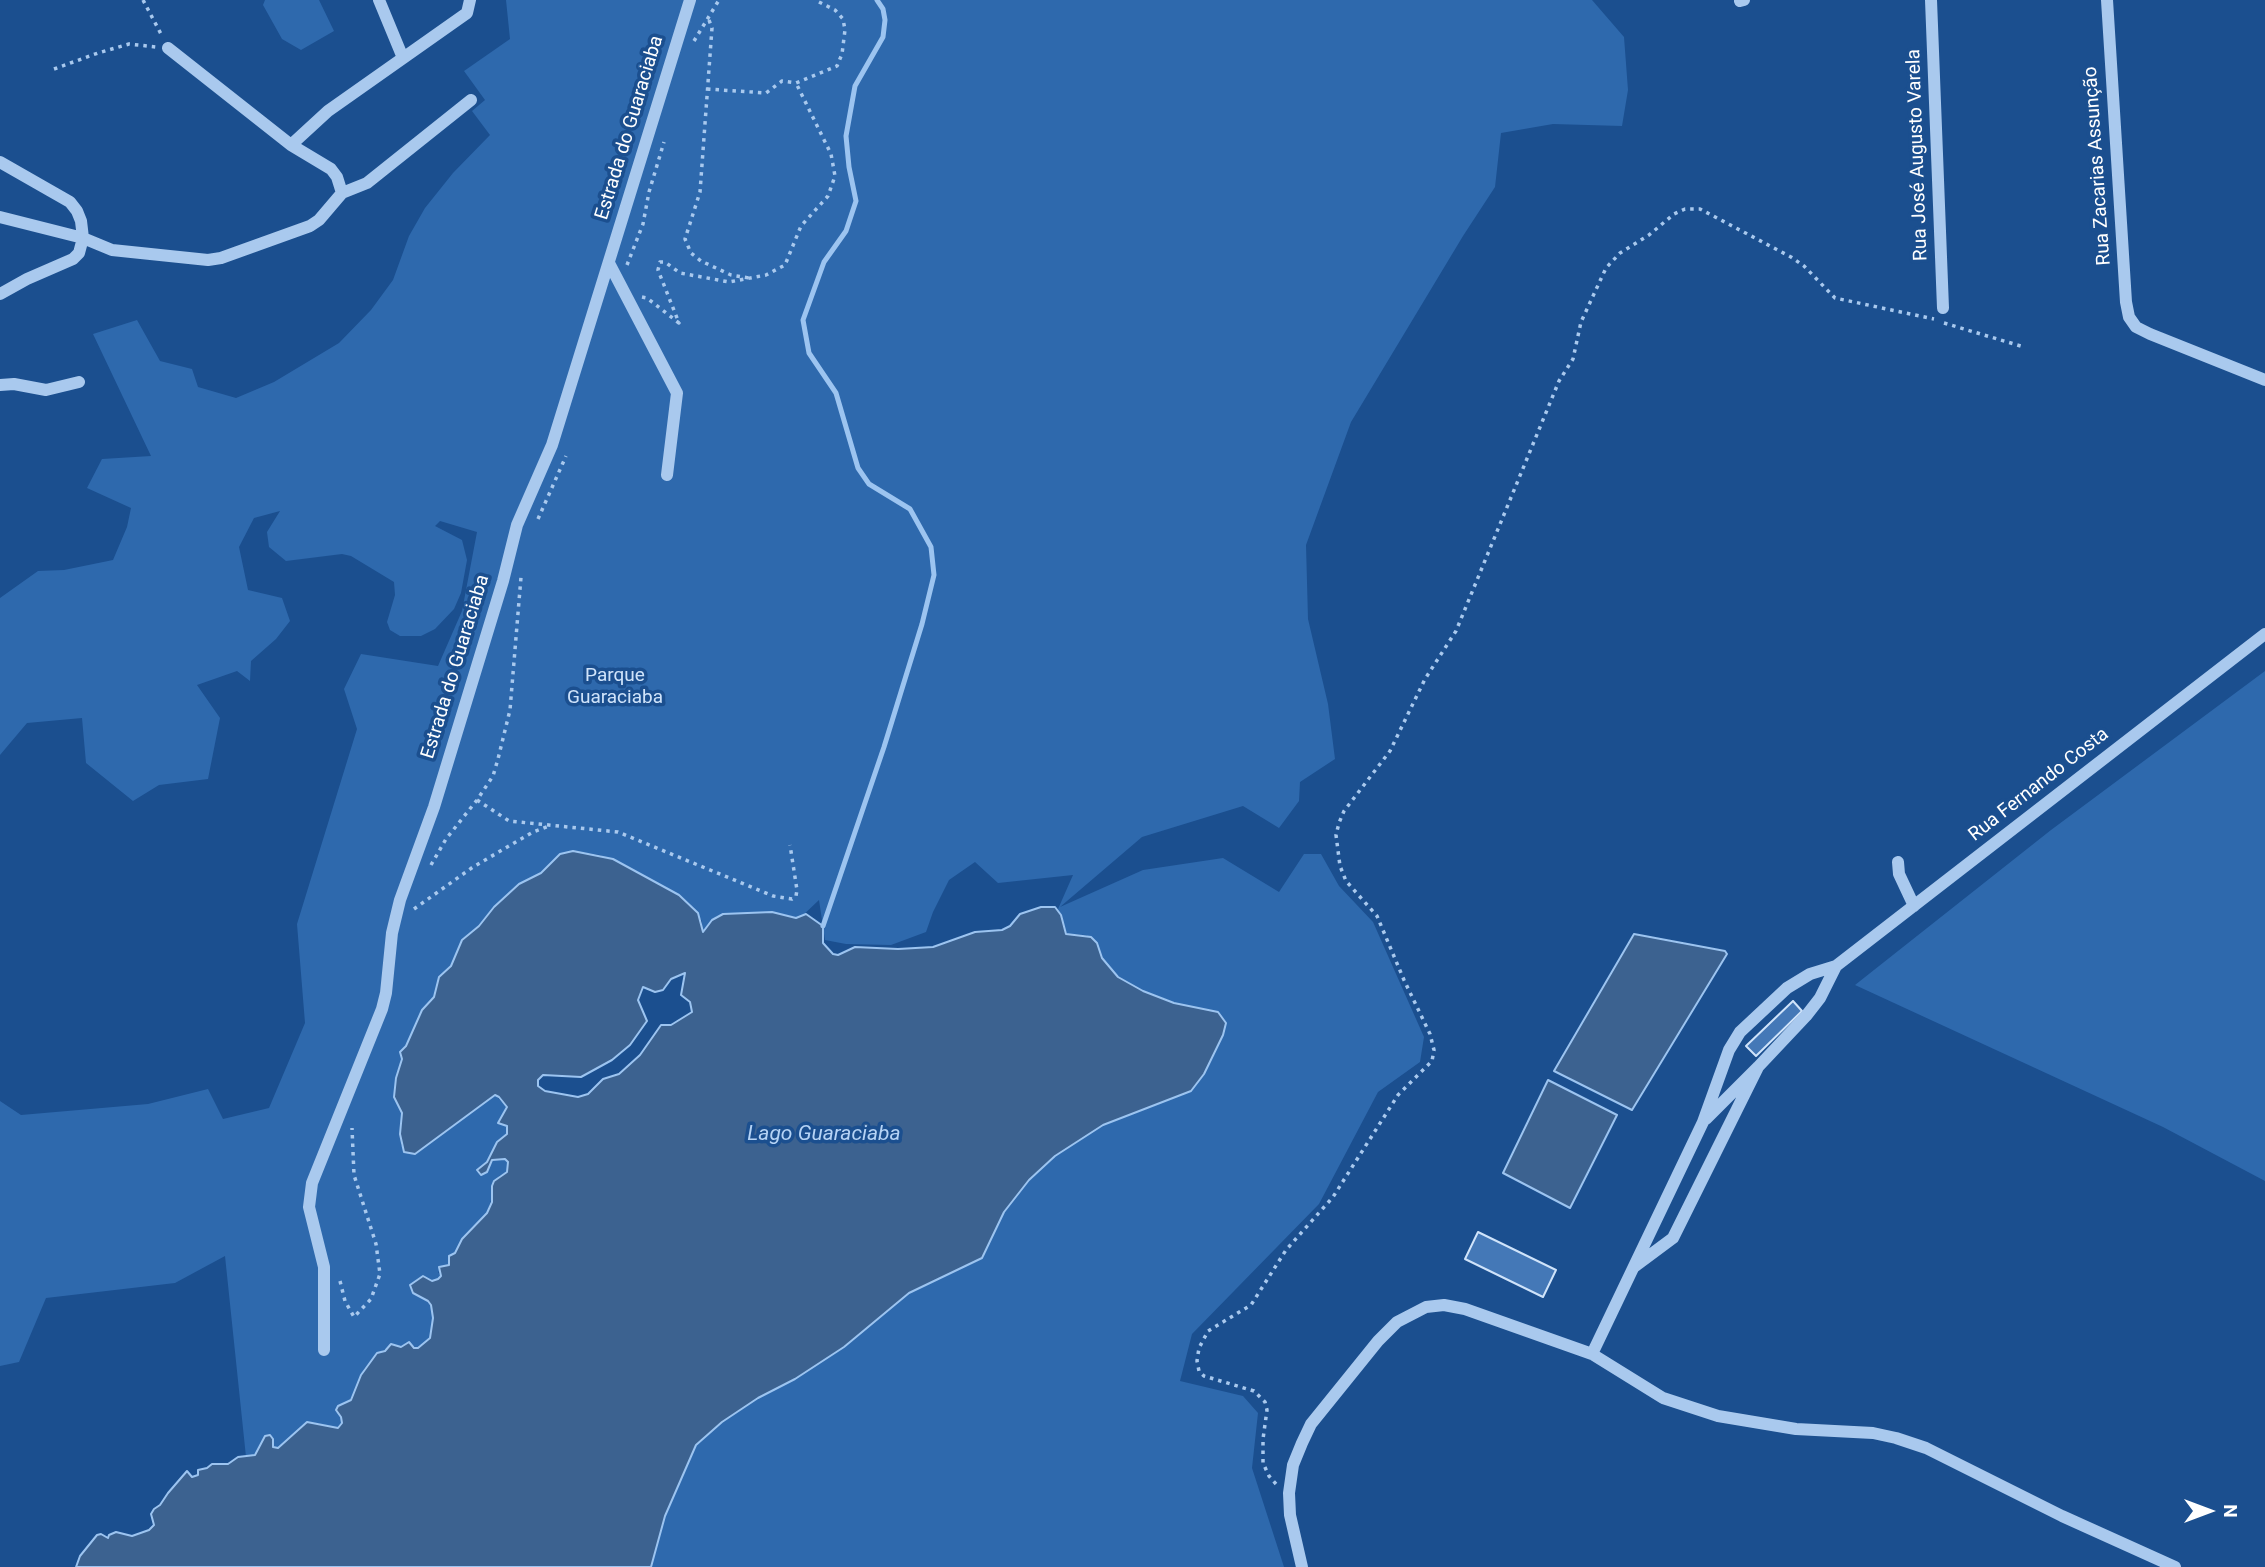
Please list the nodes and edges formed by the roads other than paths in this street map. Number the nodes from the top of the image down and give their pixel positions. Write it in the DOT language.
graph roads {
  1 [pos="379,0"];
  2 [pos="470,0"];
  3 [pos="690,0"];
  4 [pos="1931,0"];
  5 [pos="2107,0"];
  6 [pos="168,48"];
  7 [pos="403,58"];
  8 [pos="471,100"];
  9 [pos="290,145"];
  10 [pos="0,162"];
  11 [pos="342,193"];
  12 [pos="0,217"];
  13 [pos="83,238"];
  14 [pos="609,263"];
  15 [pos="0,294"];
  16 [pos="1943,308"];
  17 [pos="2265,380"];
  18 [pos="79,382"];
  19 [pos="0,385"];
  20 [pos="667,475"];
  21 [pos="2265,634"];
  22 [pos="1898,862"];
  23 [pos="1914,906"];
  24 [pos="1836,966"];
  25 [pos="1759,1067"];
  26 [pos="1703,1122"];
  27 [pos="1634,1267"];
  28 [pos="324,1350"];
  29 [pos="1592,1354"];
  30 [pos="1302,1567"];
  31 [pos="2175,1567"];
  1 -- 7 [label="street"];
  2 -- 7 [label="street"];
  3 -- 14 [label="street, Estrada do Guaraciaba"];
  4 -- 16 [label="street, Rua José Augusto Varela"];
  5 -- 17 [label="street, Rua Zacarias Assunção"];
  6 -- 9 [label="street"];
  7 -- 9 [label="street"];
  8 -- 11 [label="street"];
  9 -- 11 [label="street"];
  10 -- 13 [label="street"];
  11 -- 13 [label="street"];
  12 -- 13 [label="street"];
  13 -- 15 [label="street"];
  14 -- 20 [label="street"];
  14 -- 28 [label="street, Estrada do Guaraciaba"];
  18 -- 19 [label="street"];
  21 -- 23 [label="street, Rua Fernando Costa"];
  22 -- 23 [label="street"];
  23 -- 24 [label="street, Rua Fernando Costa"];
  24 -- 25 [label="street"];
  24 -- 26 [label="street"];
  25 -- 26 [label="street"];
  25 -- 27 [label="street"];
  26 -- 27 [label="street"];
  27 -- 29 [label="street"];
  29 -- 30 [label="street"];
  29 -- 31 [label="street"];
}
